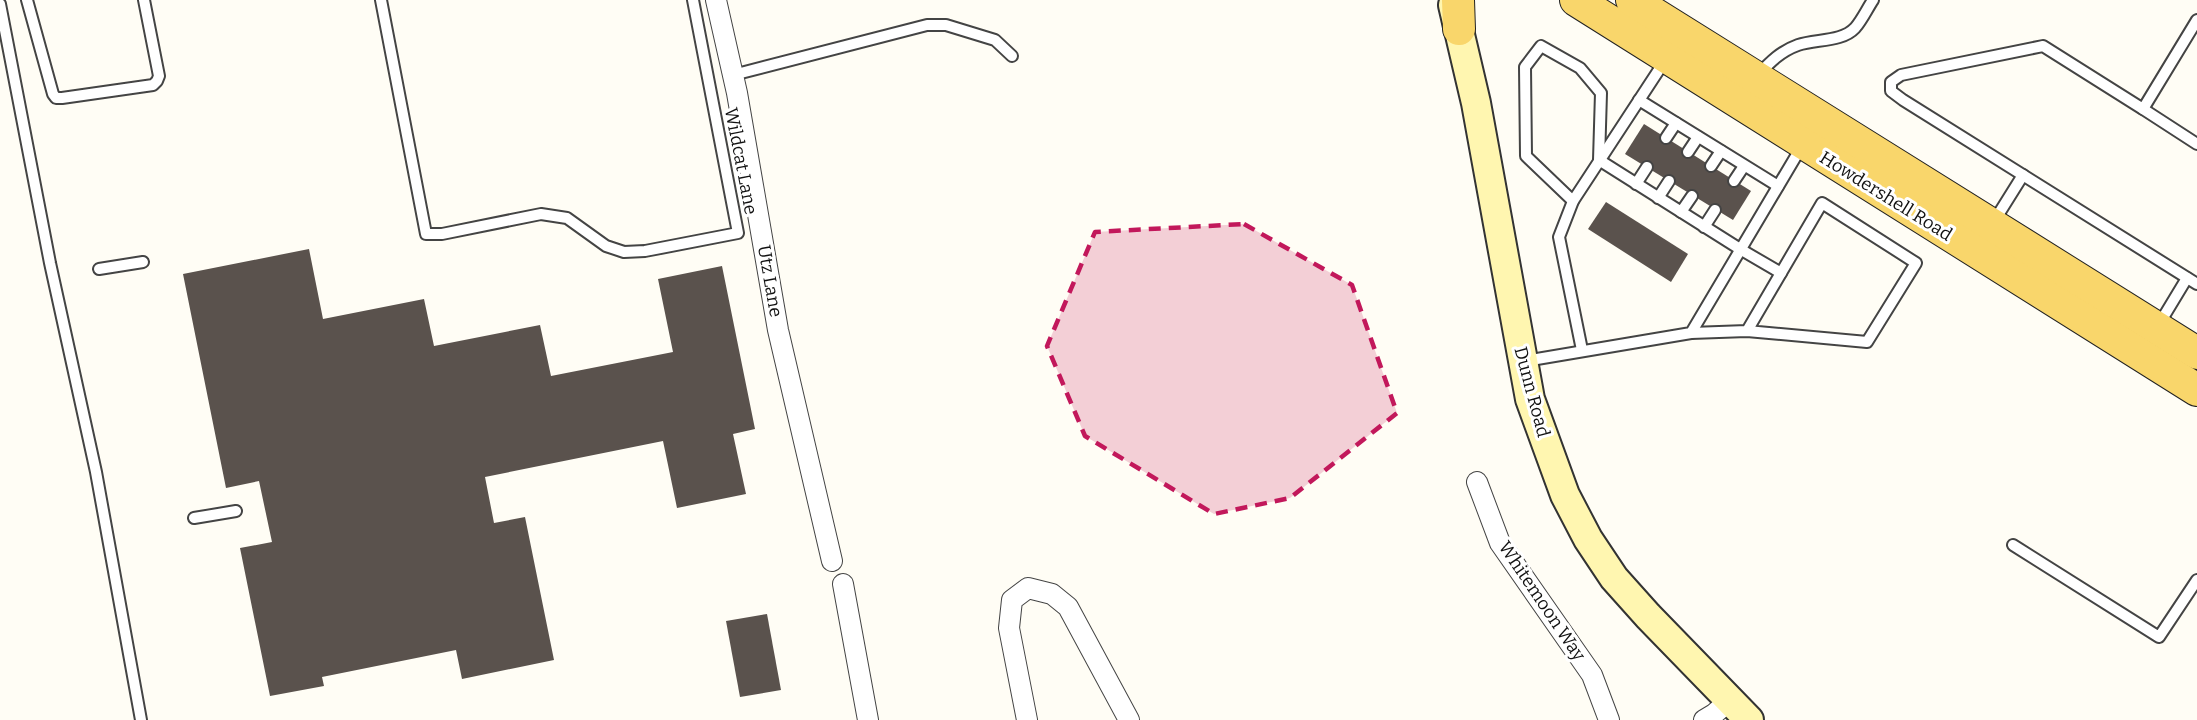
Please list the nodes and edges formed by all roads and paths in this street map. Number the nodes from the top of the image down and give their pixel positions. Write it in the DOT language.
graph roads {
  1 [pos="27,0"];
  2 [pos="144,0"];
  3 [pos="381,0"];
  4 [pos="693,0"];
  5 [pos="716,0"];
  6 [pos="1576,0"];
  7 [pos="1632,0"];
  8 [pos="1873,0"];
  9 [pos="0,4"];
  10 [pos="1456,10"];
  11 [pos="2197,20"];
  12 [pos="1012,56"];
  13 [pos="1667,57"];
  14 [pos="733,75"];
  15 [pos="1756,77"];
  16 [pos="1639,100"];
  17 [pos="2144,109"];
  18 [pos="1676,123"];
  19 [pos="1698,137"];
  20 [pos="1666,138"];
  21 [pos="1803,143"];
  22 [pos="2197,144"];
  23 [pos="1721,151"];
  24 [pos="1688,152"];
  25 [pos="1599,160"];
  26 [pos="1744,165"];
  27 [pos="1711,166"];
  28 [pos="1647,167"];
  29 [pos="2023,175"];
  30 [pos="1669,181"];
  31 [pos="1734,181"];
  32 [pos="1636,183"];
  33 [pos="1778,186"];
  34 [pos="1692,196"];
  35 [pos="1658,198"];
  36 [pos="1573,201"];
  37 [pos="1715,210"];
  38 [pos="1681,212"];
  39 [pos="1992,225"];
  40 [pos="1704,227"];
  41 [pos="1740,249"];
  42 [pos="143,262"];
  43 [pos="99,269"];
  44 [pos="1781,273"];
  45 [pos="2187,278"];
  46 [pos="2197,284"];
  47 [pos="2157,328"];
  48 [pos="1747,331"];
  49 [pos="1691,333"];
  50 [pos="1582,350"];
  51 [pos="2197,353"];
  52 [pos="1522,362"];
  53 [pos="2194,393"];
  54 [pos="1477,482"];
  55 [pos="236,511"];
  56 [pos="194,518"];
  57 [pos="2013,545"];
  58 [pos="832,561"];
  59 [pos="2197,580"];
  60 [pos="843,584"];
  61 [pos="1739,711"];
  62 [pos="141,720"];
  63 [pos="868,720"];
  64 [pos="1027,720"];
  65 [pos="1129,720"];
  66 [pos="1609,720"];
  67 [pos="1704,720"];
  1 -- 2 [label="lane"];
  3 -- 4 [label="lane, Wildcat Lane"];
  5 -- 14 [label="street, Utz Lane"];
  6 -- 13 [label="main road, Howdershell Road"];
  7 -- 15 [label="main road, Howdershell Road"];
  8 -- 15 [label="lane"];
  9 -- 62 [label="lane"];
  10 -- 52 [label="street, Dunn Road"];
  11 -- 17 [label="lane"];
  12 -- 14 [label="lane"];
  13 -- 16 [label="lane"];
  13 -- 21 [label="main road, Howdershell Road"];
  14 -- 58 [label="street, Utz Lane"];
  15 -- 39 [label="main road, Howdershell Road"];
  16 -- 18 [label="lane"];
  16 -- 25 [label="lane"];
  17 -- 22 [label="lane"];
  17 -- 29 [label="lane"];
  18 -- 19 [label="lane"];
  18 -- 20 [label="lane"];
  19 -- 23 [label="lane"];
  19 -- 24 [label="lane"];
  21 -- 33 [label="lane"];
  21 -- 53 [label="main road, Howdershell Road"];
  23 -- 26 [label="lane"];
  23 -- 27 [label="lane"];
  25 -- 32 [label="lane"];
  25 -- 36 [label="lane"];
  25 -- 36 [label="lane"];
  26 -- 31 [label="lane"];
  26 -- 33 [label="lane"];
  28 -- 32 [label="lane"];
  29 -- 39 [label="lane"];
  29 -- 45 [label="lane"];
  30 -- 35 [label="lane"];
  32 -- 35 [label="lane"];
  33 -- 41 [label="lane"];
  34 -- 38 [label="lane"];
  35 -- 38 [label="lane"];
  36 -- 50 [label="lane"];
  37 -- 40 [label="lane"];
  38 -- 40 [label="lane"];
  39 -- 47 [label="main road, Howdershell Road"];
  40 -- 41 [label="lane"];
  41 -- 44 [label="lane"];
  41 -- 49 [label="lane"];
  42 -- 43 [label="lane"];
  44 -- 48 [label="lane"];
  44 -- 48 [label="lane"];
  45 -- 46 [label="lane"];
  45 -- 47 [label="lane"];
  47 -- 51 [label="main road, Howdershell Road"];
  48 -- 49 [label="lane"];
  49 -- 50 [label="lane"];
  50 -- 52 [label="lane"];
  52 -- 61 [label="street, Dunn Road"];
  54 -- 66 [label="street, Whitemoon Way"];
  55 -- 56 [label="lane"];
  57 -- 59 [label="lane"];
  60 -- 63 [label="street"];
  61 -- 67 [label="street"];
  64 -- 65 [label="street"];
}
